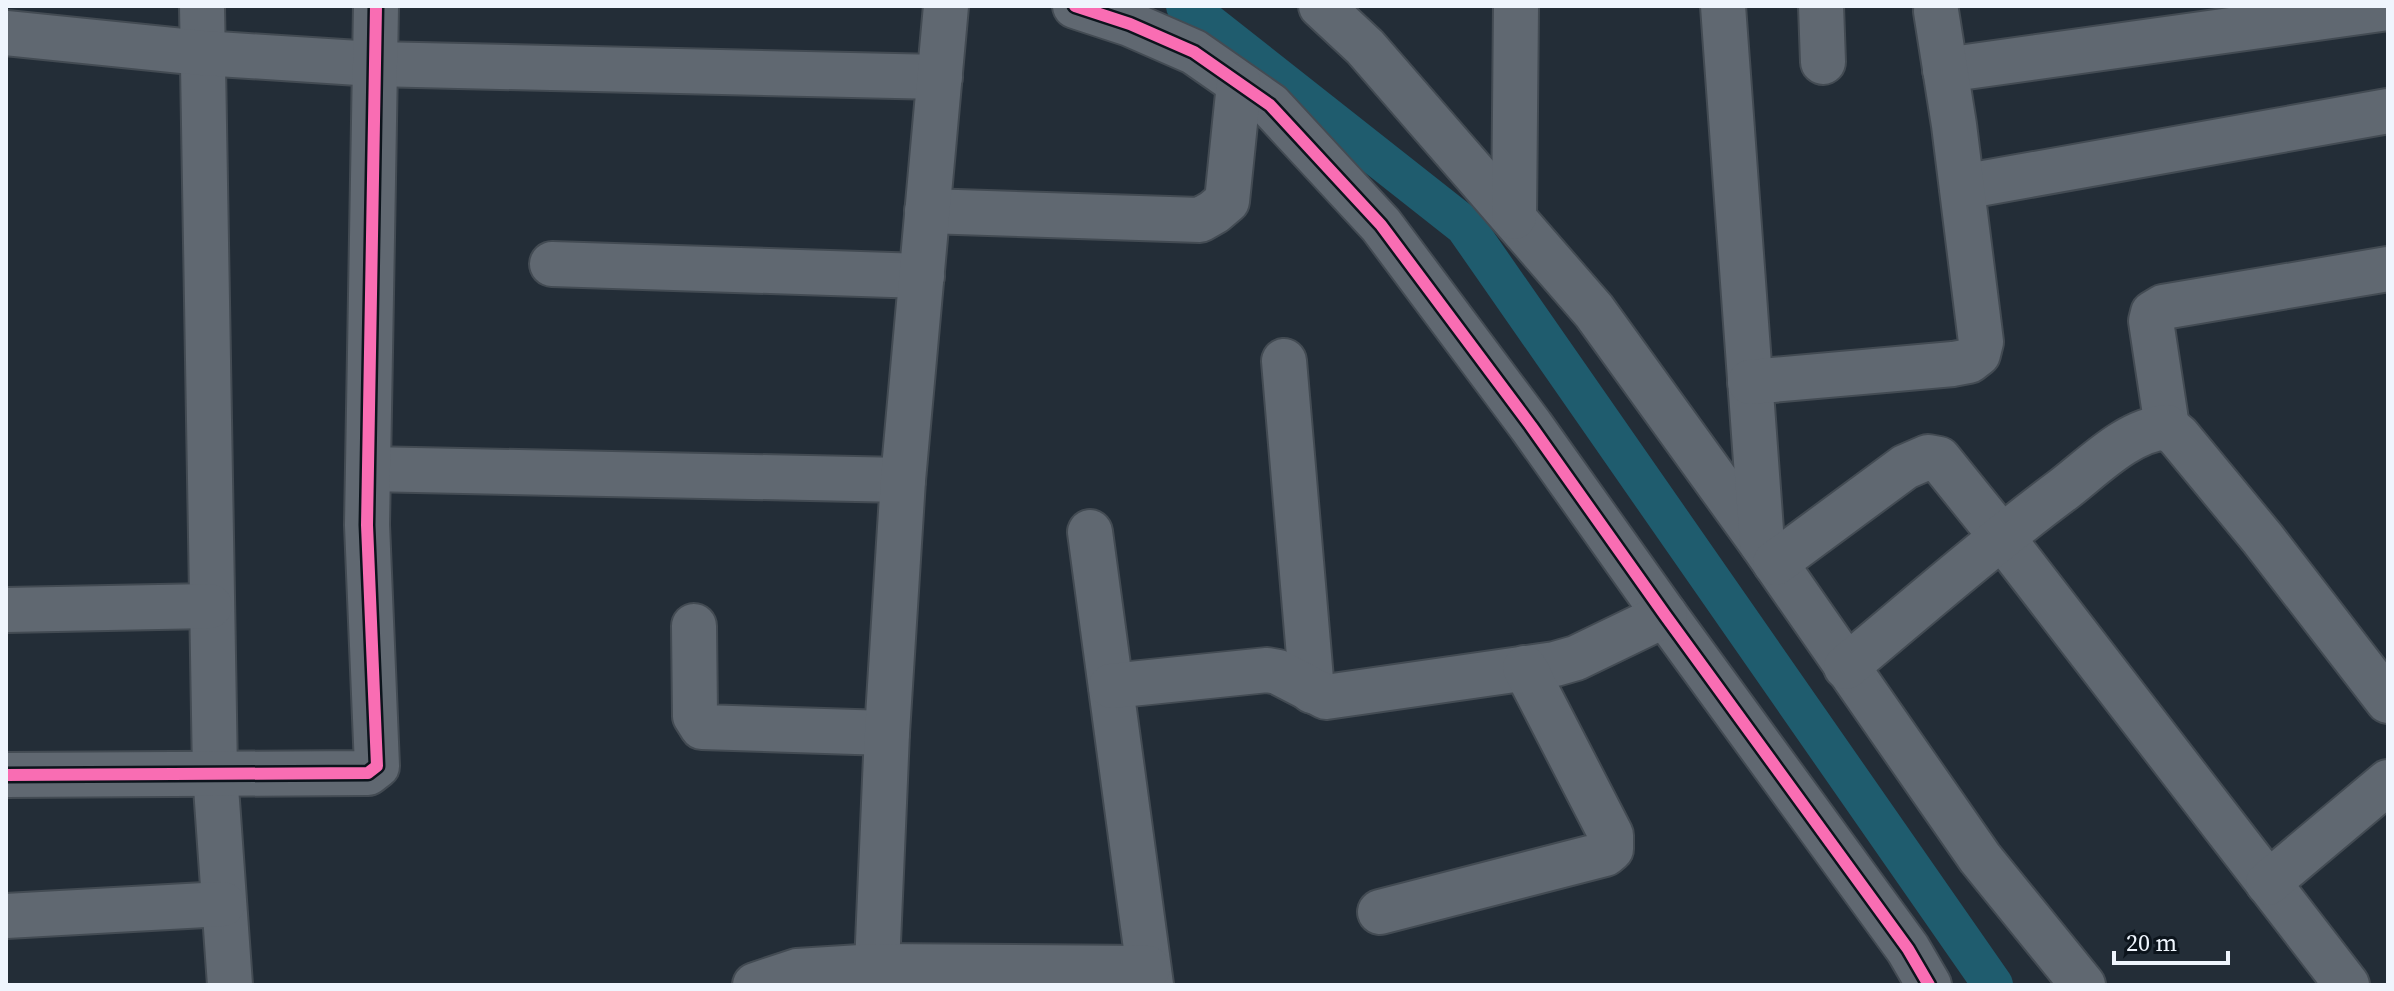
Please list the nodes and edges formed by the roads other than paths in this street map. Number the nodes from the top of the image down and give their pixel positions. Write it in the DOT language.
graph roads {
  1 [pos="202,6"];
  2 [pos="376,6"];
  3 [pos="946,6"];
  4 [pos="1075,6"];
  5 [pos="1516,6"];
  6 [pos="1821,6"];
  7 [pos="1325,7"];
  8 [pos="1714,7"];
  9 [pos="2388,8"];
  10 [pos="1936,11"];
  11 [pos="6,33"];
  12 [pos="202,53"];
  13 [pos="1823,62"];
  14 [pos="374,64"];
  15 [pos="1945,70"];
  16 [pos="940,77"];
  17 [pos="1239,84"];
  18 [pos="2388,111"];
  19 [pos="1962,187"];
  20 [pos="927,211"];
  21 [pos="1514,217"];
  22 [pos="552,264"];
  23 [pos="2388,269"];
  24 [pos="922,276"];
  25 [pos="1284,361"];
  26 [pos="1750,382"];
  27 [pos="2167,427"];
  28 [pos="368,469"];
  29 [pos="903,480"];
  30 [pos="1090,532"];
  31 [pos="2001,536"];
  32 [pos="1768,554"];
  33 [pos="210,606"];
  34 [pos="6,610"];
  35 [pos="1665,615"];
  36 [pos="694,626"];
  37 [pos="1846,667"];
  38 [pos="1525,668"];
  39 [pos="1111,686"];
  40 [pos="1312,691"];
  41 [pos="2388,701"];
  42 [pos="887,733"];
  43 [pos="215,773"];
  44 [pos="6,775"];
  45 [pos="2388,782"];
  46 [pos="2268,883"];
  47 [pos="223,904"];
  48 [pos="1380,912"];
  49 [pos="6,916"];
  50 [pos="877,966"];
  51 [pos="1150,976"];
  52 [pos="230,985"];
  53 [pos="755,985"];
  54 [pos="1929,985"];
  55 [pos="2083,985"];
  56 [pos="2347,985"];
  1 -- 12 [label="street"];
  2 -- 14 [label="street"];
  3 -- 16 [label="street"];
  4 -- 17 [label="street"];
  5 -- 21 [label="street"];
  6 -- 13 [label="street"];
  7 -- 21 [label="street"];
  8 -- 26 [label="street"];
  9 -- 15 [label="street"];
  10 -- 15 [label="street"];
  11 -- 12 [label="street"];
  12 -- 14 [label="street"];
  12 -- 33 [label="street"];
  14 -- 16 [label="street"];
  14 -- 28 [label="street"];
  15 -- 19 [label="street"];
  16 -- 20 [label="street"];
  17 -- 20 [label="street"];
  17 -- 35 [label="street"];
  18 -- 19 [label="street"];
  19 -- 26 [label="street"];
  20 -- 24 [label="street"];
  21 -- 32 [label="street"];
  22 -- 24 [label="street"];
  23 -- 27 [label="street"];
  24 -- 29 [label="street"];
  25 -- 40 [label="street"];
  26 -- 32 [label="street"];
  27 -- 31 [label="street"];
  27 -- 41 [label="street"];
  28 -- 29 [label="street"];
  28 -- 43 [label="street"];
  29 -- 42 [label="street"];
  30 -- 39 [label="street"];
  31 -- 32 [label="street"];
  31 -- 37 [label="street"];
  31 -- 46 [label="street"];
  32 -- 37 [label="street"];
  33 -- 34 [label="street"];
  33 -- 43 [label="street"];
  35 -- 38 [label="street"];
  35 -- 54 [label="street"];
  36 -- 42 [label="street"];
  37 -- 55 [label="street"];
  38 -- 40 [label="street"];
  38 -- 48 [label="street"];
  39 -- 40 [label="street"];
  39 -- 51 [label="street"];
  42 -- 50 [label="street"];
  43 -- 44 [label="street"];
  43 -- 47 [label="street"];
  45 -- 46 [label="street"];
  46 -- 56 [label="street"];
  47 -- 49 [label="street"];
  47 -- 52 [label="street"];
  50 -- 51 [label="street"];
  50 -- 53 [label="street"];
}
